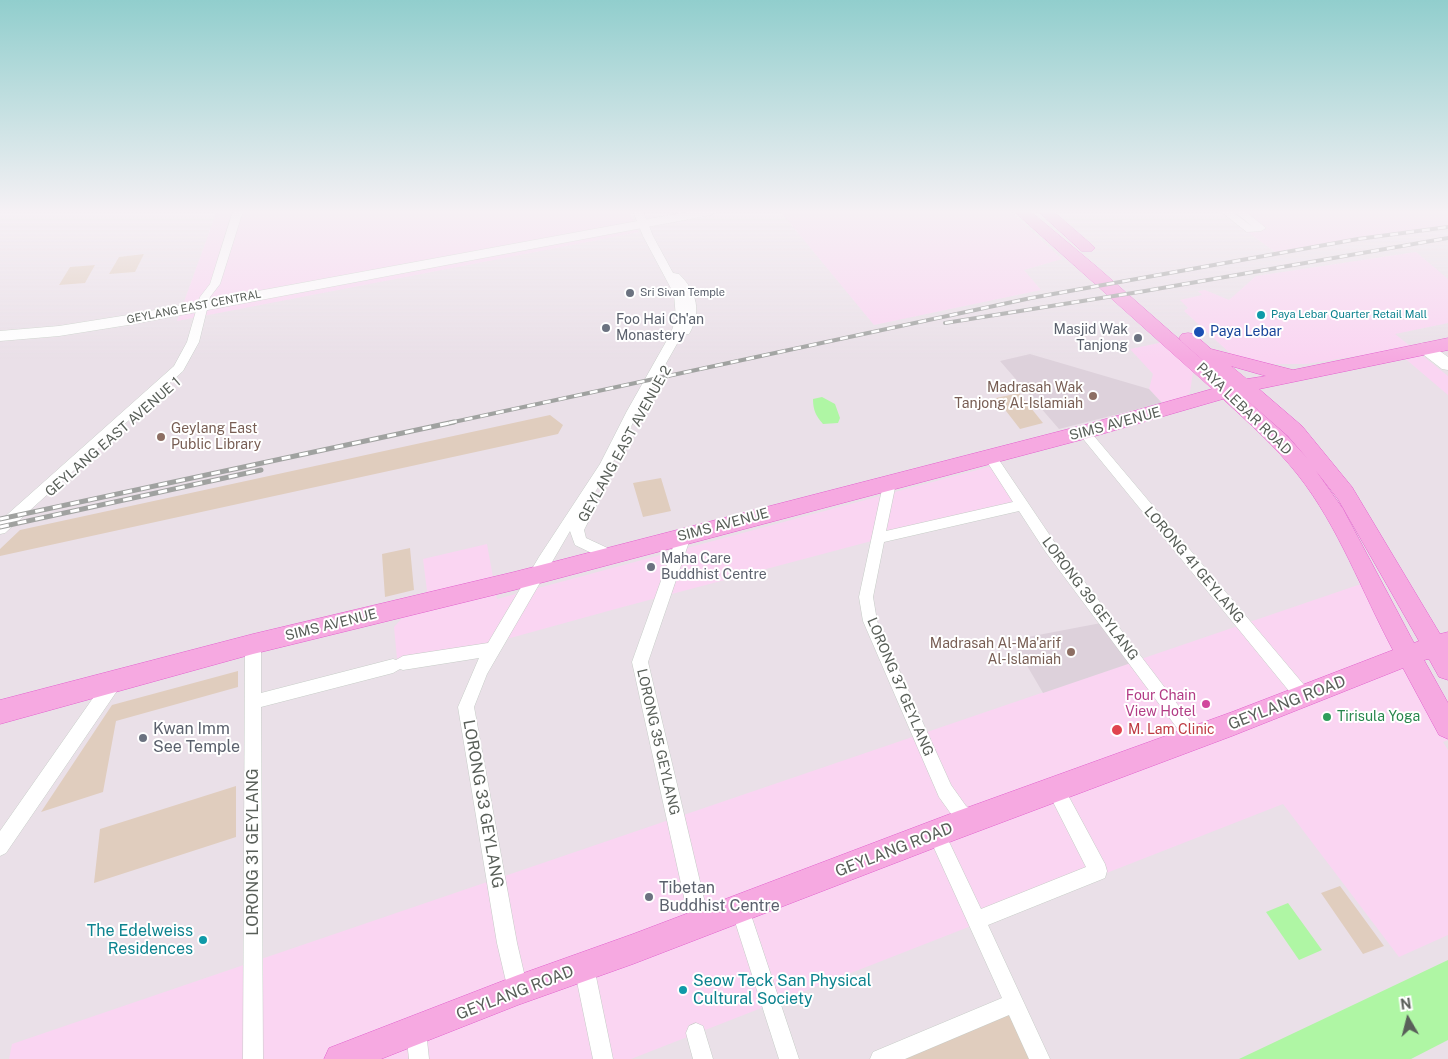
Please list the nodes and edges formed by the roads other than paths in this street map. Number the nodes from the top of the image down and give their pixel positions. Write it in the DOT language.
graph roads {
  1 [pos="222,260"];
  2 [pos="407,260"];
  3 [pos="662,260"];
  4 [pos="1082,260"];
  5 [pos="1099,260"];
  6 [pos="666,269"];
  7 [pos="210,297"];
  8 [pos="0,326"];
  9 [pos="0,336"];
  10 [pos="1440,348"];
  11 [pos="1199,356"];
  12 [pos="1448,365"];
  13 [pos="1293,376"];
  14 [pos="1236,389"];
  15 [pos="1177,407"];
  16 [pos="1084,432"];
  17 [pos="990,457"];
  18 [pos="889,483"];
  19 [pos="1023,505"];
  20 [pos="0,529"];
  21 [pos="684,536"];
  22 [pos="0,538"];
  23 [pos="878,538"];
  24 [pos="608,555"];
  25 [pos="537,574"];
  26 [pos="253,644"];
  27 [pos="1442,644"];
  28 [pos="492,649"];
  29 [pos="1408,655"];
  30 [pos="1448,669"];
  31 [pos="113,683"];
  32 [pos="1304,697"];
  33 [pos="253,702"];
  34 [pos="0,712"];
  35 [pos="1448,726"];
  36 [pos="1195,738"];
  37 [pos="1056,790"];
  38 [pos="971,820"];
  39 [pos="936,833"];
  40 [pos="0,847"];
  41 [pos="740,909"];
  42 [pos="976,920"];
  43 [pos="700,924"];
  44 [pos="584,967"];
  45 [pos="518,990"];
  46 [pos="1014,1003"];
  47 [pos="696,1033"];
  48 [pos="418,1045"];
  49 [pos="253,1059"];
  50 [pos="340,1059"];
  51 [pos="603,1059"];
  52 [pos="703,1059"];
  53 [pos="789,1059"];
  54 [pos="880,1059"];
  55 [pos="1040,1059"];
  1 -- 7 [label="street"];
  2 -- 7 [label="main road, GEYLANG EAST CENTRAL"];
  3 -- 6 [label="street, GEYLANG EAST AVENUE 2"];
  4 -- 11 [label="main road, PAYA LEBAR ROAD"];
  5 -- 11 [label="main road, PAYA LEBAR ROAD"];
  6 -- 24 [label="street, GEYLANG EAST AVENUE 2"];
  6 -- 25 [label="street, GEYLANG EAST AVENUE 2"];
  7 -- 8 [label="main road, GEYLANG EAST CENTRAL"];
  7 -- 9 [label="main road, GEYLANG EAST CENTRAL"];
  7 -- 20 [label="street, GEYLANG EAST AVENUE 1"];
  7 -- 22 [label="street, GEYLANG EAST AVENUE 1"];
  10 -- 12 [label="main road"];
  10 -- 13 [label="main road, SIMS AVENUE"];
  11 -- 13 [label="main road"];
  11 -- 14 [label="main road, PAYA LEBAR ROAD"];
  11 -- 15 [label="main road"];
  13 -- 14 [label="main road, SIMS AVENUE"];
  14 -- 15 [label="main road, SIMS AVENUE"];
  14 -- 27 [label="main road, PAYA LEBAR ROAD"];
  14 -- 29 [label="main road, PAYA LEBAR ROAD"];
  15 -- 16 [label="main road, SIMS AVENUE"];
  16 -- 17 [label="main road, SIMS AVENUE"];
  16 -- 32 [label="street, LORONG 41 GEYLANG"];
  17 -- 18 [label="main road, SIMS AVENUE"];
  17 -- 19 [label="street, LORONG 39 GEYLANG"];
  18 -- 21 [label="main road, SIMS AVENUE"];
  18 -- 23 [label="street, LORONG 37 GEYLANG"];
  19 -- 23 [label="street"];
  19 -- 36 [label="street, LORONG 39 GEYLANG"];
  21 -- 24 [label="main road, SIMS AVENUE"];
  21 -- 43 [label="street, LORONG 35 GEYLANG"];
  23 -- 38 [label="street, LORONG 37 GEYLANG"];
  24 -- 25 [label="main road, SIMS AVENUE"];
  25 -- 26 [label="main road, SIMS AVENUE"];
  25 -- 28 [label="street, LORONG 33 GEYLANG"];
  26 -- 31 [label="main road, SIMS AVENUE"];
  26 -- 33 [label="street, LORONG 31 GEYLANG"];
  27 -- 29 [label="main road, GEYLANG ROAD"];
  27 -- 30 [label="main road, PAYA LEBAR ROAD"];
  28 -- 33 [label="street"];
  28 -- 45 [label="street, LORONG 33 GEYLANG"];
  29 -- 32 [label="main road, GEYLANG ROAD"];
  29 -- 35 [label="main road, PAYA LEBAR ROAD"];
  31 -- 34 [label="main road, SIMS AVENUE"];
  31 -- 40 [label="street"];
  32 -- 36 [label="main road, GEYLANG ROAD"];
  33 -- 49 [label="street, LORONG 31 GEYLANG"];
  36 -- 37 [label="main road, GEYLANG ROAD"];
  37 -- 38 [label="main road, GEYLANG ROAD"];
  37 -- 42 [label="street"];
  38 -- 39 [label="main road, GEYLANG ROAD"];
  39 -- 41 [label="main road, GEYLANG ROAD"];
  39 -- 42 [label="street"];
  41 -- 43 [label="main road, GEYLANG ROAD"];
  41 -- 53 [label="street"];
  42 -- 46 [label="street"];
  43 -- 44 [label="main road, GEYLANG ROAD"];
  44 -- 45 [label="main road, GEYLANG ROAD"];
  44 -- 51 [label="street"];
  45 -- 48 [label="main road, GEYLANG ROAD"];
  46 -- 54 [label="street"];
  46 -- 55 [label="street"];
  47 -- 52 [label="street"];
  48 -- 50 [label="main road, GEYLANG ROAD"];
}
